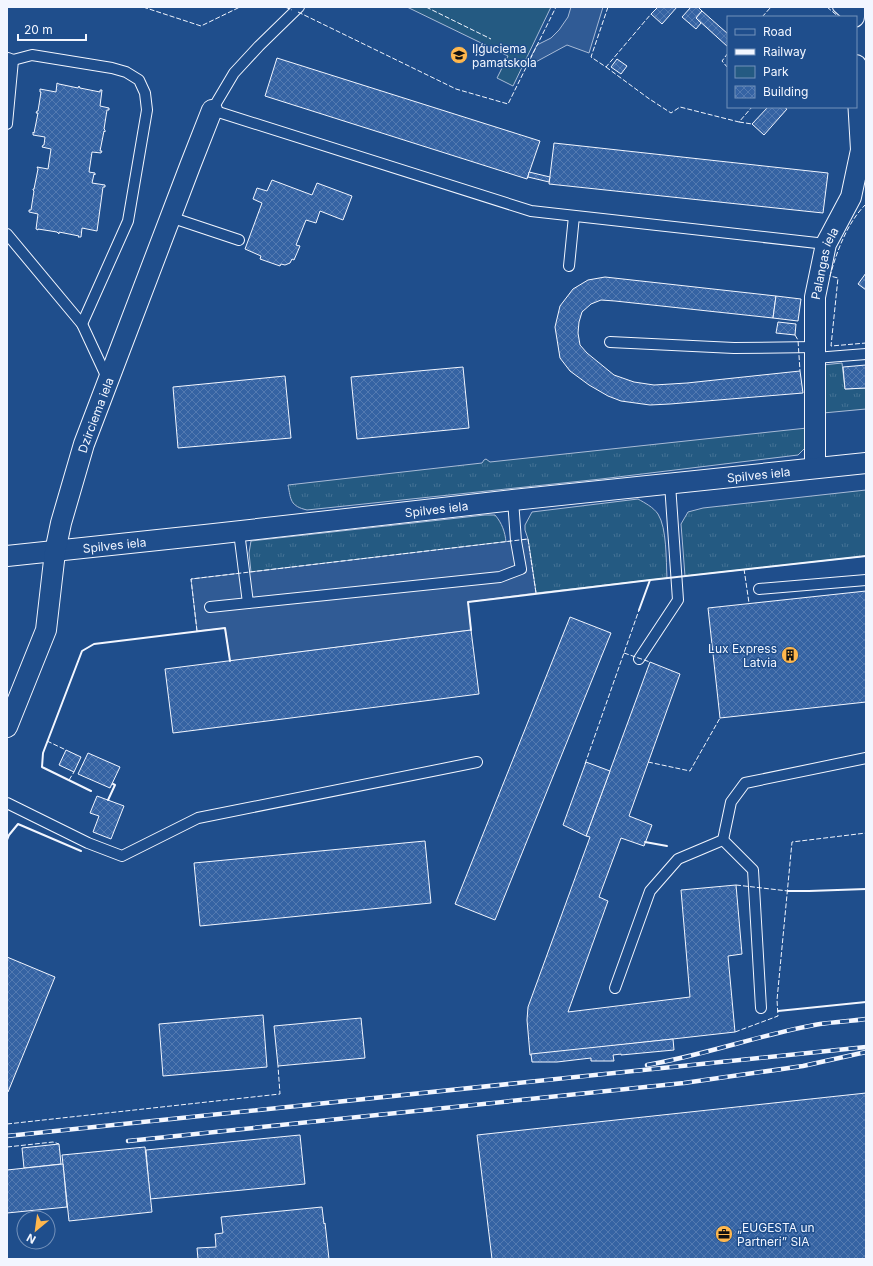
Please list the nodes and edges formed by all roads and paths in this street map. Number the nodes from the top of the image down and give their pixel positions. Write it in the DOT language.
graph roads {
  1 [pos="299,7"];
  2 [pos="838,7"];
  3 [pos="848,16"];
  4 [pos="10,59"];
  5 [pos="857,76"];
  6 [pos="212,110"];
  7 [pos="7,124"];
  8 [pos="864,150"];
  9 [pos="574,216"];
  10 [pos="170,217"];
  11 [pos="7,234"];
  12 [pos="239,240"];
  13 [pos="826,244"];
  14 [pos="569,266"];
  15 [pos="82,324"];
  16 [pos="610,342"];
  17 [pos="815,353"];
  18 [pos="866,354"];
  19 [pos="108,380"];
  20 [pos="866,462"];
  21 [pos="815,468"];
  22 [pos="670,484"];
  23 [pos="513,500"];
  24 [pos="239,532"];
  25 [pos="55,552"];
  26 [pos="7,556"];
  27 [pos="866,580"];
  28 [pos="759,589"];
  29 [pos="248,603"];
  30 [pos="210,607"];
  31 [pos="639,659"];
  32 [pos="7,727"];
  33 [pos="866,758"];
  34 [pos="477,762"];
  35 [pos="7,803"];
  36 [pos="724,840"];
  37 [pos="615,988"];
  38 [pos="761,1008"];
  1 -- 6 [label="lane"];
  2 -- 3 [label="lane"];
  4 -- 7 [label="lane"];
  4 -- 15 [label="lane"];
  5 -- 8 [label="street, Palangas iela"];
  6 -- 9 [label="lane"];
  6 -- 10 [label="street, Dzirciema iela"];
  8 -- 13 [label="street, Palangas iela"];
  9 -- 13 [label="lane"];
  9 -- 14 [label="lane"];
  10 -- 12 [label="lane"];
  10 -- 19 [label="street, Dzirciema iela"];
  11 -- 15 [label="lane"];
  13 -- 17 [label="street, Palangas iela"];
  15 -- 19 [label="lane"];
  16 -- 17 [label="lane"];
  17 -- 18 [label="lane"];
  17 -- 21 [label="street, Palangas iela"];
  19 -- 25 [label="street, Dzirciema iela"];
  20 -- 21 [label="street, Spilves iela"];
  21 -- 22 [label="street, Spilves iela"];
  22 -- 23 [label="street, Spilves iela"];
  22 -- 31 [label="lane"];
  23 -- 24 [label="street, Spilves iela"];
  23 -- 29 [label="lane"];
  24 -- 25 [label="street, Spilves iela"];
  24 -- 29 [label="lane"];
  25 -- 26 [label="street, Spilves iela"];
  25 -- 32 [label="street, Dzirciema iela"];
  27 -- 28 [label="lane"];
  29 -- 30 [label="lane"];
  33 -- 36 [label="lane"];
  34 -- 35 [label="lane"];
  36 -- 37 [label="lane"];
  36 -- 38 [label="lane"];
}
